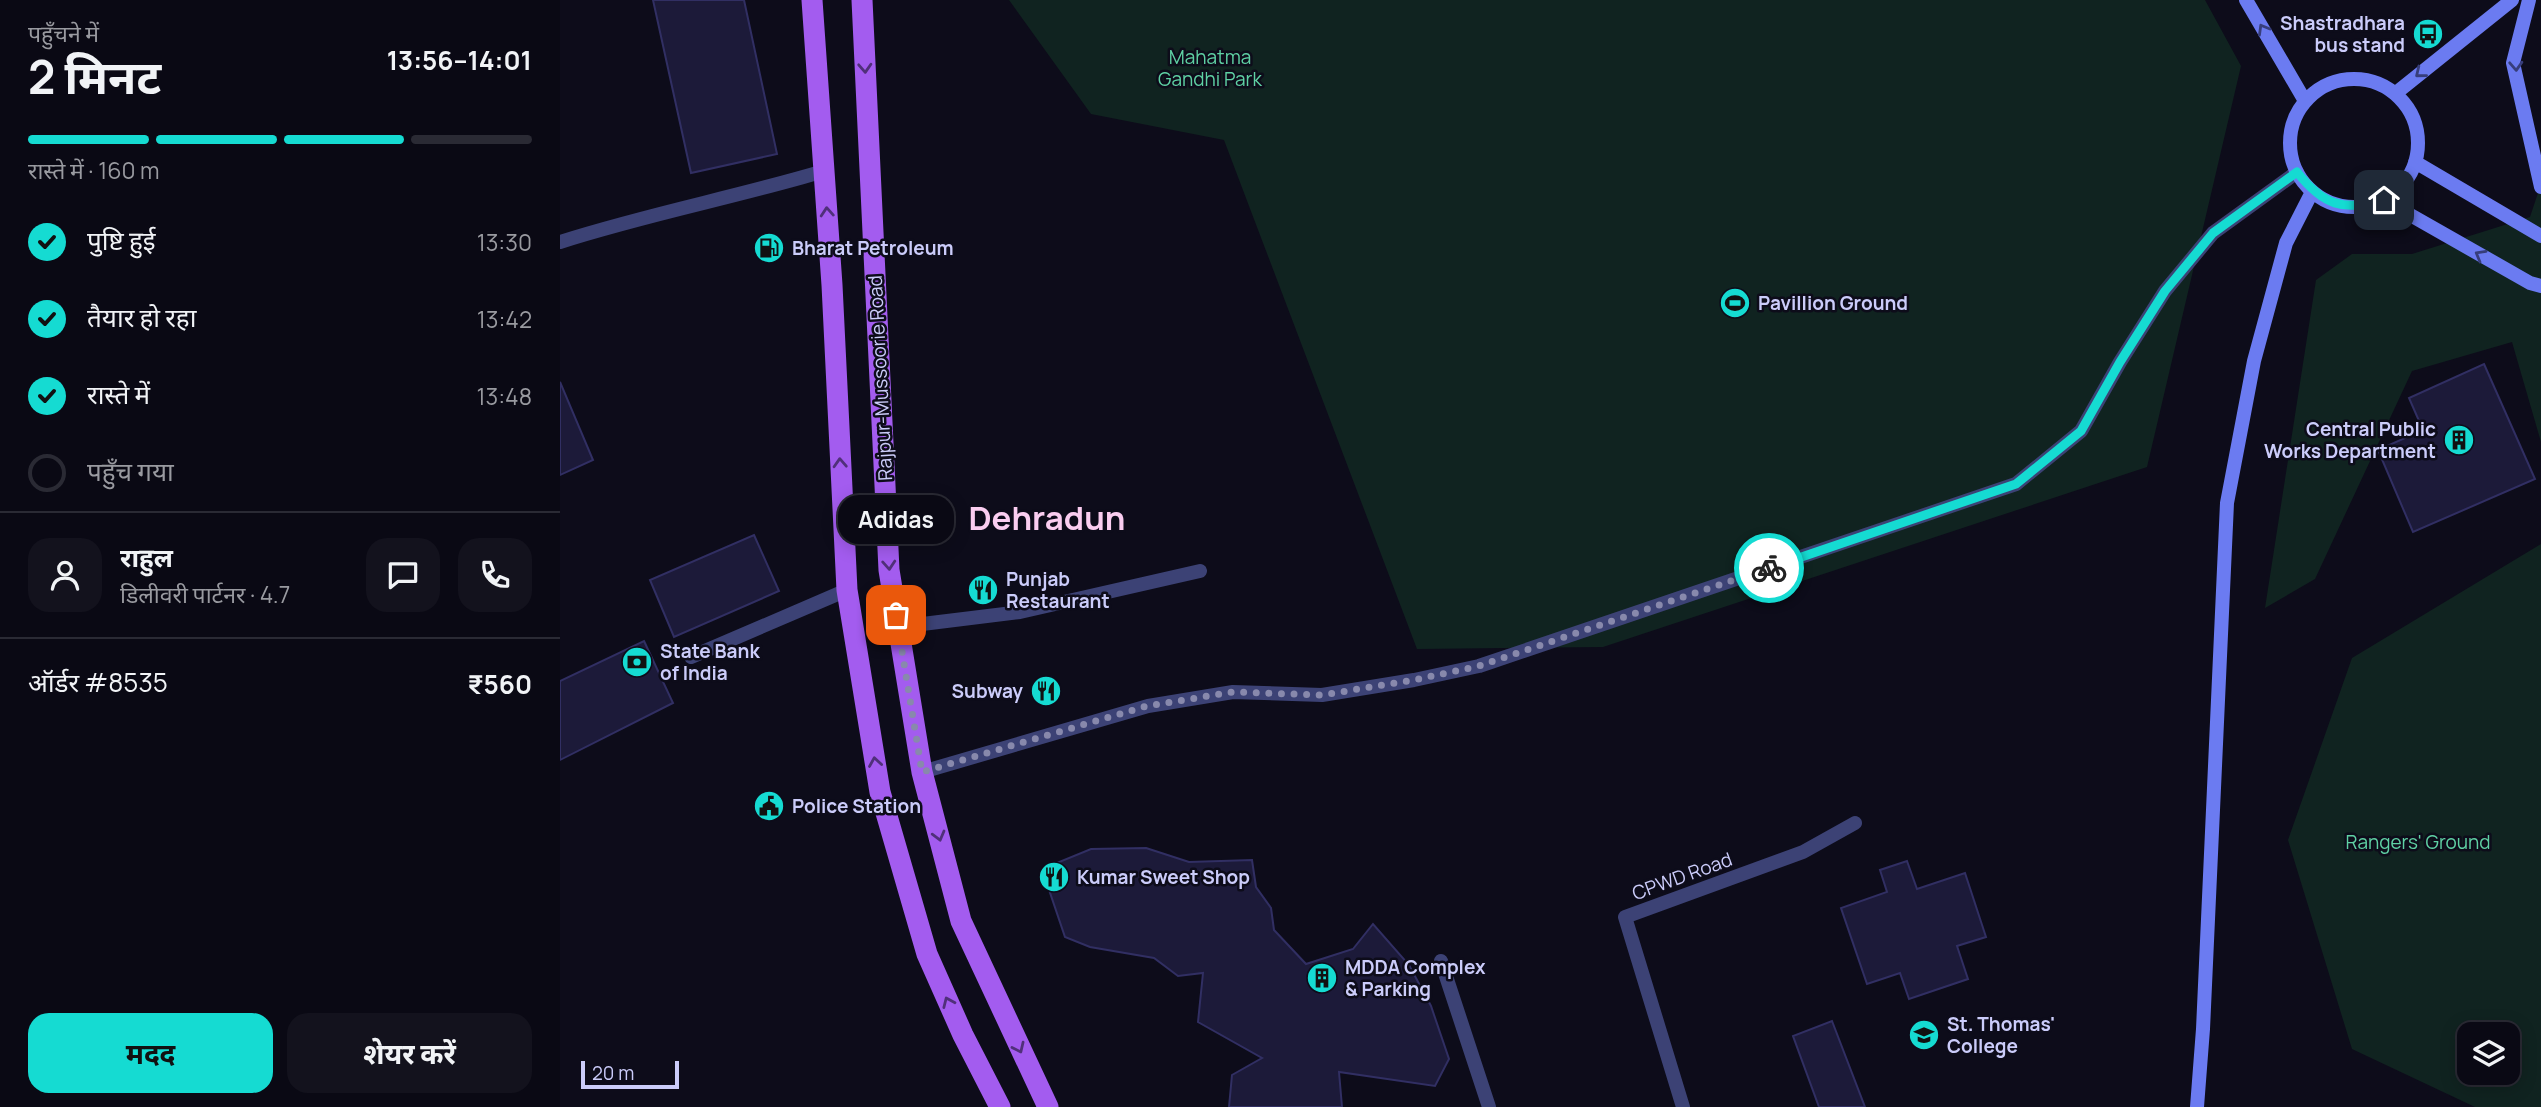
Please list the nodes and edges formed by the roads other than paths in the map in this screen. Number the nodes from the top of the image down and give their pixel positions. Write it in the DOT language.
graph roads {
  1 [pos="812,0"];
  2 [pos="862,0"];
  3 [pos="2246,0"];
  4 [pos="2512,0"];
  5 [pos="2529,0"];
  6 [pos="2396,93"];
  7 [pos="2305,101"];
  8 [pos="2415,162"];
  9 [pos="824,172"];
  10 [pos="2297,172"];
  11 [pos="2541,187"];
  12 [pos="2312,192"];
  13 [pos="2384,200"];
  14 [pos="2541,236"];
  15 [pos="560,242"];
  16 [pos="2541,286"];
  17 [pos="1200,571"];
  18 [pos="846,590"];
  19 [pos="898,627"];
  20 [pos="691,657"];
  21 [pos="922,772"];
  22 [pos="1855,822"];
  23 [pos="1441,961"];
  24 [pos="1000,1107"];
  25 [pos="1048,1107"];
  26 [pos="1489,1107"];
  27 [pos="1683,1107"];
  28 [pos="2197,1107"];
  1 -- 9 [label="main road"];
  2 -- 19 [label="main road, Rajpur-Mussoorie Road, one-way"];
  7 -- 3 [label="main road, one-way"];
  4 -- 6 [label="main road, one-way"];
  5 -- 11 [label="main road, one-way"];
  6 -- 7 [label="main road"];
  6 -- 8 [label="main road"];
  7 -- 10 [label="main road"];
  8 -- 13 [label="main road"];
  8 -- 14 [label="main road"];
  9 -- 15 [label="street"];
  18 -- 9 [label="main road, one-way"];
  10 -- 12 [label="main road"];
  10 -- 21 [label="street"];
  12 -- 13 [label="main road"];
  12 -- 28 [label="main road"];
  16 -- 13 [label="main road, one-way"];
  17 -- 19 [label="street"];
  18 -- 20 [label="street"];
  24 -- 18 [label="main road, one-way"];
  19 -- 21 [label="main road, Rajpur-Mussoorie Road"];
  21 -- 25 [label="main road, Rajpur-Mussoorie Road, one-way"];
  22 -- 27 [label="street, CPWD Road"];
  23 -- 26 [label="street"];
}
